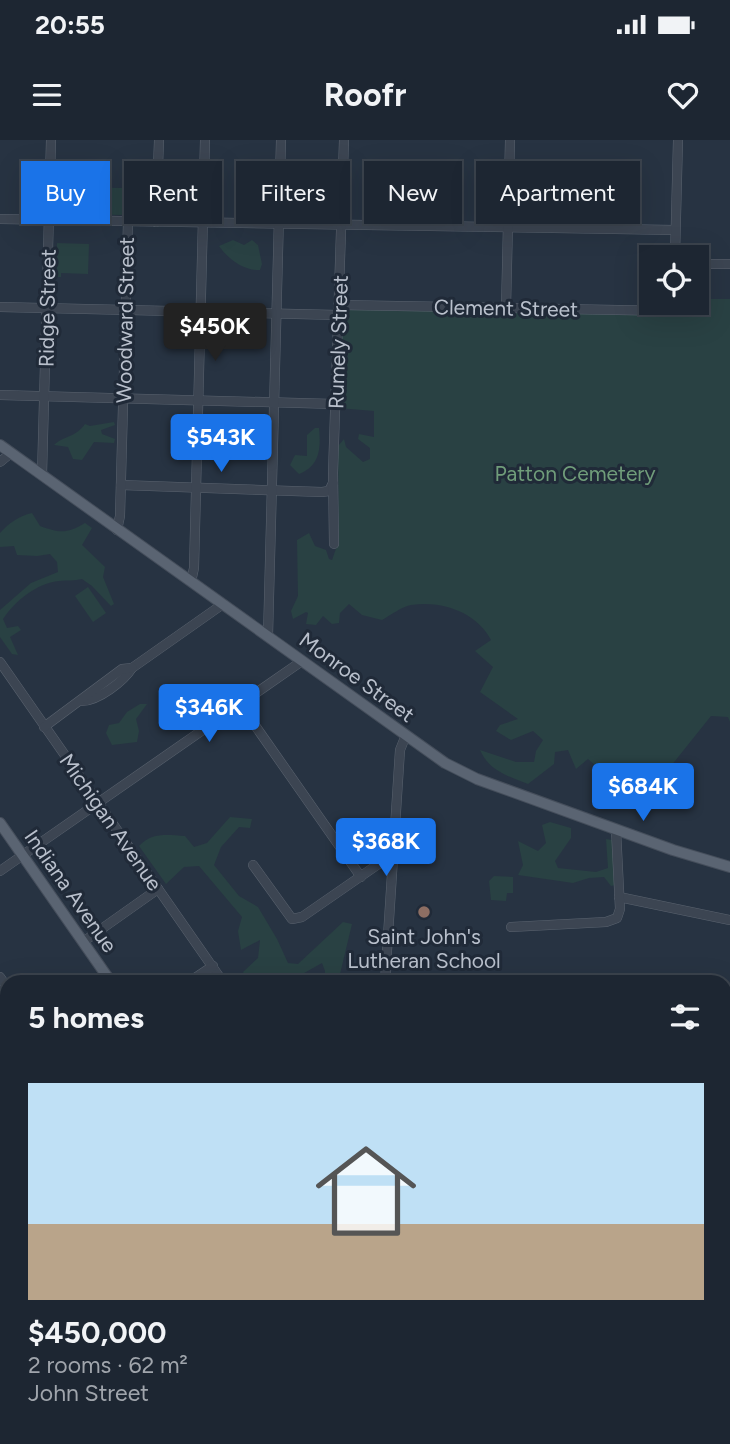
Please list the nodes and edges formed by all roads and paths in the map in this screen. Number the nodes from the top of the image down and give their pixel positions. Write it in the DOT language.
graph roads {
  1 [pos="51,140"];
  2 [pos="159,140"];
  3 [pos="205,140"];
  4 [pos="281,140"];
  5 [pos="344,140"];
  6 [pos="510,140"];
  7 [pos="678,140"];
  8 [pos="50,161"];
  9 [pos="158,161"];
  10 [pos="204,161"];
  11 [pos="0,219"];
  12 [pos="21,219"];
  13 [pos="49,224"];
  14 [pos="128,224"];
  15 [pos="203,224"];
  16 [pos="222,224"];
  17 [pos="278,225"];
  18 [pos="342,225"];
  19 [pos="509,227"];
  20 [pos="675,230"];
  21 [pos="675,245"];
  22 [pos="709,264"];
  23 [pos="730,264"];
  24 [pos="0,307"];
  25 [pos="639,307"];
  26 [pos="47,308"];
  27 [pos="506,308"];
  28 [pos="339,310"];
  29 [pos="125,311"];
  30 [pos="201,312"];
  31 [pos="276,313"];
  32 [pos="0,395"];
  33 [pos="44,396"];
  34 [pos="123,398"];
  35 [pos="198,400"];
  36 [pos="274,402"];
  37 [pos="335,404"];
  38 [pos="0,446"];
  39 [pos="11,453"];
  40 [pos="0,462"];
  41 [pos="41,475"];
  42 [pos="333,483"];
  43 [pos="121,485"];
  44 [pos="197,488"];
  45 [pos="272,490"];
  46 [pos="117,530"];
  47 [pos="334,544"];
  48 [pos="191,582"];
  49 [pos="223,604"];
  50 [pos="268,636"];
  51 [pos="302,661"];
  52 [pos="0,662"];
  53 [pos="240,704"];
  54 [pos="44,727"];
  55 [pos="406,735"];
  56 [pos="98,802"];
  57 [pos="0,822"];
  58 [pos="616,830"];
  59 [pos="393,854"];
  60 [pos="23,855"];
  61 [pos="253,865"];
  62 [pos="730,867"];
  63 [pos="0,871"];
  64 [pos="361,877"];
  65 [pos="159,889"];
  66 [pos="619,897"];
  67 [pos="730,920"];
  68 [pos="511,927"];
  69 [pos="83,942"];
  70 [pos="213,966"];
  71 [pos="106,975"];
  72 [pos="200,975"];
  73 [pos="219,975"];
  74 [pos="385,975"];
  1 -- 8 [label="street, Ridge Street"];
  2 -- 9 [label="street, Woodward Street"];
  3 -- 10 [label="street"];
  4 -- 17 [label="street"];
  5 -- 18 [label="street, Rumely Street"];
  6 -- 19 [label="street"];
  7 -- 20 [label="street"];
  11 -- 12 [label="street"];
  13 -- 26 [label="street, Ridge Street"];
  14 -- 29 [label="street, Woodward Street"];
  15 -- 30 [label="street"];
  16 -- 17 [label="street"];
  17 -- 18 [label="street"];
  17 -- 31 [label="street"];
  18 -- 19 [label="street"];
  18 -- 28 [label="street, Rumely Street"];
  19 -- 20 [label="street"];
  19 -- 27 [label="street"];
  20 -- 21 [label="street"];
  22 -- 23 [label="street"];
  24 -- 26 [label="street, Clement Street"];
  25 -- 27 [label="street, Clement Street"];
  26 -- 29 [label="street, Clement Street"];
  26 -- 33 [label="street, Ridge Street"];
  27 -- 28 [label="street, Clement Street"];
  28 -- 31 [label="street, Clement Street"];
  28 -- 37 [label="street, Rumely Street"];
  29 -- 30 [label="street, Clement Street"];
  29 -- 34 [label="street, Woodward Street"];
  30 -- 31 [label="street, Clement Street"];
  30 -- 35 [label="street"];
  31 -- 36 [label="street"];
  32 -- 33 [label="street"];
  33 -- 34 [label="street"];
  33 -- 41 [label="street, Ridge Street"];
  34 -- 35 [label="street"];
  34 -- 43 [label="street, Woodward Street"];
  35 -- 36 [label="street"];
  35 -- 44 [label="street"];
  36 -- 37 [label="street"];
  36 -- 45 [label="street"];
  37 -- 42 [label="street, Rumely Street"];
  38 -- 39 [label="main road, Monroe Street"];
  39 -- 40 [label="street"];
  39 -- 41 [label="main road, Monroe Street"];
  41 -- 46 [label="main road, Monroe Street"];
  42 -- 45 [label="street"];
  42 -- 47 [label="street, Rumely Street"];
  43 -- 44 [label="street"];
  43 -- 46 [label="street, Woodward Street"];
  44 -- 45 [label="street"];
  44 -- 48 [label="street"];
  45 -- 50 [label="street"];
  46 -- 48 [label="main road, Monroe Street"];
  48 -- 49 [label="main road, Monroe Street"];
  49 -- 50 [label="main road, Monroe Street"];
  49 -- 54 [label="street"];
  50 -- 51 [label="main road, Monroe Street"];
  51 -- 53 [label="street"];
  51 -- 55 [label="main road, Monroe Street"];
  52 -- 54 [label="street, Michigan Avenue"];
  53 -- 56 [label="street"];
  53 -- 64 [label="street"];
  54 -- 56 [label="street, Michigan Avenue"];
  55 -- 58 [label="main road, Monroe Street"];
  55 -- 59 [label="street"];
  56 -- 60 [label="street"];
  56 -- 65 [label="street, Michigan Avenue"];
  57 -- 60 [label="main road, Indiana Avenue"];
  58 -- 62 [label="main road, Monroe Street"];
  58 -- 66 [label="street"];
  59 -- 64 [label="street"];
  59 -- 74 [label="street"];
  60 -- 63 [label="street"];
  60 -- 69 [label="main road, Indiana Avenue"];
  61 -- 64 [label="street"];
  65 -- 69 [label="street"];
  65 -- 70 [label="street, Michigan Avenue"];
  66 -- 67 [label="street"];
  66 -- 68 [label="street"];
  69 -- 71 [label="main road, Indiana Avenue"];
  70 -- 72 [label="street"];
  70 -- 73 [label="street, Michigan Avenue"];
}
